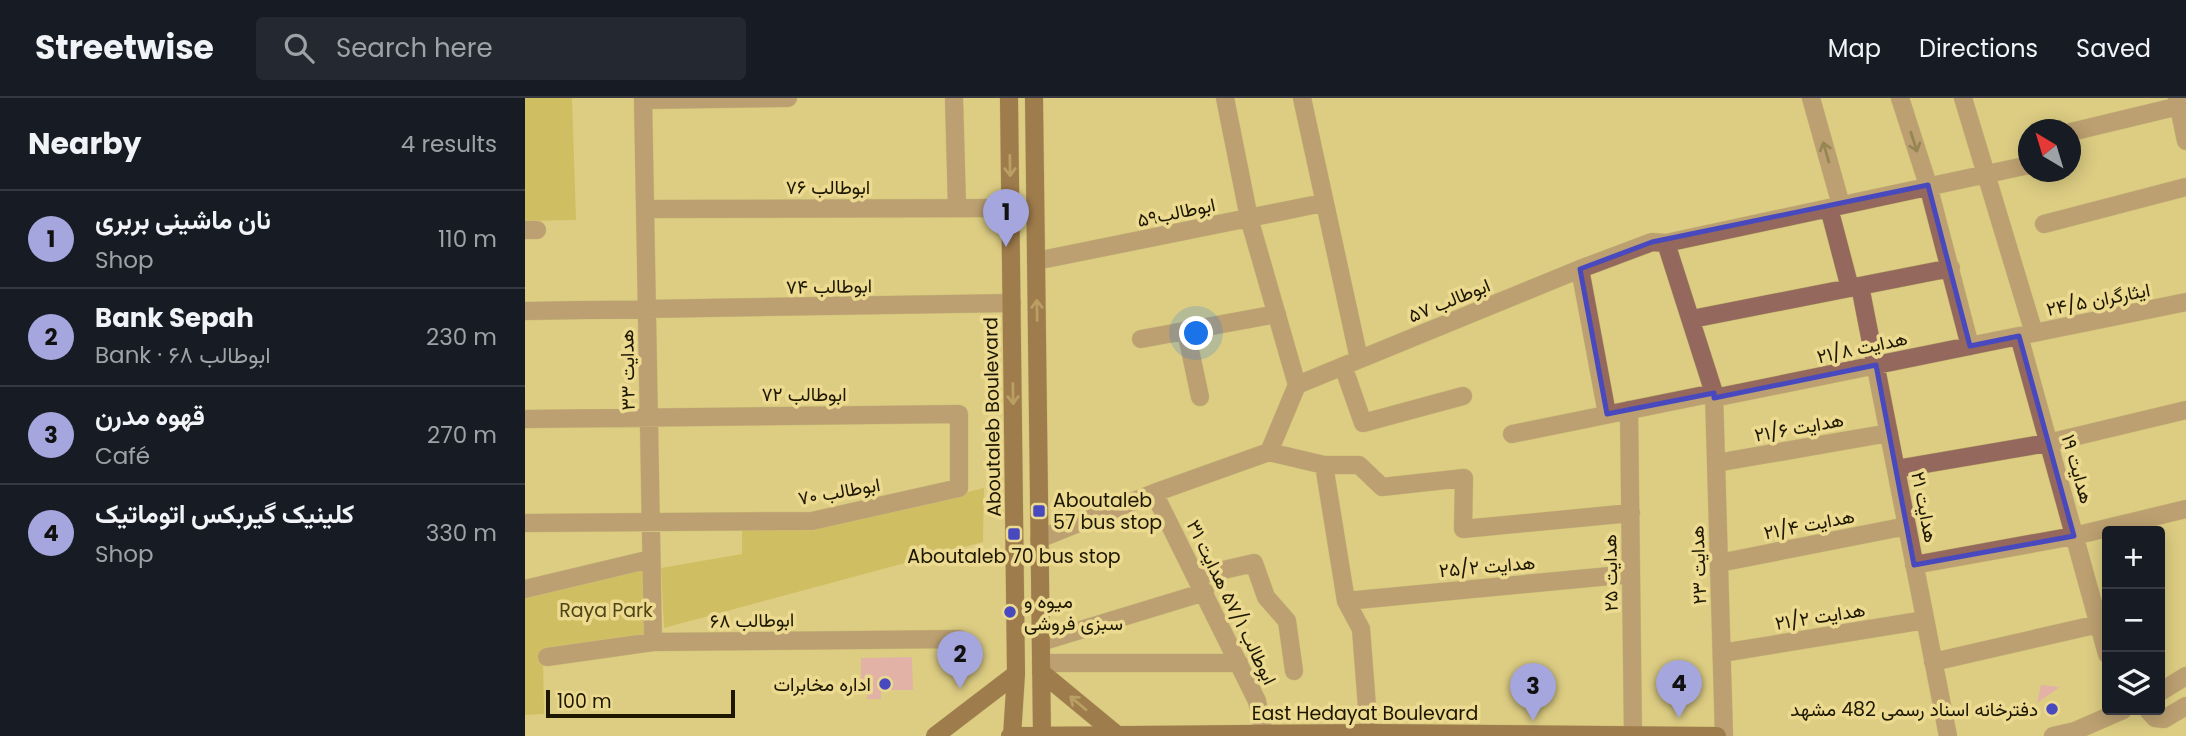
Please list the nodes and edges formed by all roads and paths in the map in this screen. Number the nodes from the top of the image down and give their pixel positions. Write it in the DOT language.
graph roads {
  1 [pos="788,98"];
  2 [pos="954,98"];
  3 [pos="1009,98"];
  4 [pos="1034,98"];
  5 [pos="1226,98"];
  6 [pos="1302,98"];
  7 [pos="1811,98"];
  8 [pos="1900,98"];
  9 [pos="1963,98"];
  10 [pos="643,99"];
  11 [pos="2178,102"];
  12 [pos="2081,129"];
  13 [pos="2186,141"];
  14 [pos="2018,167"];
  15 [pos="1983,174"];
  16 [pos="1928,185"];
  17 [pos="2186,187"];
  18 [pos="1323,203"];
  19 [pos="1835,206"];
  20 [pos="957,207"];
  21 [pos="1010,208"];
  22 [pos="645,209"];
  23 [pos="1249,218"];
  24 [pos="2044,224"];
  25 [pos="1666,243"];
  26 [pos="1036,261"];
  27 [pos="1951,268"];
  28 [pos="1580,270"];
  29 [pos="1855,287"];
  30 [pos="2186,302"];
  31 [pos="1011,303"];
  32 [pos="647,310"];
  33 [pos="525,311"];
  34 [pos="1277,314"];
  35 [pos="1692,319"];
  36 [pos="1186,331"];
  37 [pos="2026,335"];
  38 [pos="1141,339"];
  39 [pos="1970,346"];
  40 [pos="1351,363"];
  41 [pos="1876,365"];
  42 [pos="1297,385"];
  43 [pos="1714,395"];
  44 [pos="1464,396"];
  45 [pos="1200,397"];
  46 [pos="1629,410"];
  47 [pos="2186,410"];
  48 [pos="959,414"];
  49 [pos="1607,414"];
  50 [pos="649,416"];
  51 [pos="525,419"];
  52 [pos="1889,433"];
  53 [pos="1512,434"];
  54 [pos="1013,437"];
  55 [pos="2048,443"];
  56 [pos="1269,452"];
  57 [pos="1716,463"];
  58 [pos="1324,465"];
  59 [pos="1039,469"];
  60 [pos="1896,469"];
  61 [pos="1154,493"];
  62 [pos="2186,509"];
  63 [pos="1630,513"];
  64 [pos="651,521"];
  65 [pos="525,523"];
  66 [pos="1907,526"];
  67 [pos="2074,536"];
  68 [pos="1039,539"];
  69 [pos="652,559"];
  70 [pos="1719,564"];
  71 [pos="1914,565"];
  72 [pos="1631,574"];
  73 [pos="1201,584"];
  74 [pos="525,589"];
  75 [pos="1346,601"];
  76 [pos="1925,621"];
  77 [pos="2099,624"];
  78 [pos="959,639"];
  79 [pos="653,642"];
  80 [pos="1041,642"];
  81 [pos="2106,652"];
  82 [pos="1722,653"];
  83 [pos="547,657"];
  84 [pos="1933,662"];
  85 [pos="1238,663"];
  86 [pos="1041,667"];
  87 [pos="1294,671"];
  88 [pos="1016,674"];
  89 [pos="2186,676"];
  90 [pos="2165,689"];
  91 [pos="2186,706"];
  92 [pos="2112,715"];
  93 [pos="2152,715"];
  94 [pos="1264,733"];
  95 [pos="1116,734"];
  96 [pos="1374,734"];
  97 [pos="1633,735"];
  98 [pos="935,736"];
  99 [pos="1012,736"];
  100 [pos="1042,736"];
  101 [pos="1717,736"];
  102 [pos="1724,736"];
  103 [pos="1948,736"];
  104 [pos="2053,736"];
  1 -- 10 [label="street"];
  2 -- 20 [label="street"];
  3 -- 21 [label="main road, Aboutaleb Boulevard, one-way"];
  4 -- 26 [label="main road"];
  5 -- 23 [label="street"];
  6 -- 18 [label="street"];
  19 -- 7 [label="street, هدایت ۲۱, one-way"];
  8 -- 16 [label="street, one-way"];
  9 -- 15 [label="street, هدایت ۱۹"];
  10 -- 22 [label="street, هدایت ۳۳"];
  11 -- 12 [label="street"];
  11 -- 13 [label="street"];
  14 -- 15 [label="street, ابوطالب ۵۷"];
  15 -- 16 [label="street, ابوطالب ۵۷"];
  15 -- 37 [label="street, هدایت ۱۹"];
  16 -- 19 [label="street, ابوطالب ۵۷"];
  16 -- 27 [label="street"];
  17 -- 24 [label="street"];
  18 -- 23 [label="street, ابوطالب۵۹"];
  18 -- 40 [label="street"];
  19 -- 25 [label="street, ابوطالب ۵۷"];
  19 -- 29 [label="street, هدایت ۲۱"];
  20 -- 21 [label="street, ابوطالب ۷۶"];
  20 -- 22 [label="street, ابوطالب ۷۶"];
  21 -- 31 [label="main road, Aboutaleb Boulevard"];
  22 -- 32 [label="street, هدایت ۳۳"];
  23 -- 26 [label="street, ابوطالب۵۹"];
  23 -- 34 [label="street"];
  25 -- 28 [label="street, ابوطالب ۵۷"];
  25 -- 35 [label="street, هدایت ۲۳"];
  59 -- 26 [label="main road, one-way"];
  27 -- 29 [label="street"];
  27 -- 39 [label="street"];
  28 -- 40 [label="street, ابوطالب ۵۷"];
  28 -- 49 [label="street"];
  29 -- 35 [label="street"];
  29 -- 41 [label="street, هدایت ۲۱"];
  30 -- 37 [label="street, ایثارگران ۲۴/۵"];
  31 -- 32 [label="street, ابوطالب ۷۴"];
  31 -- 54 [label="main road, Aboutaleb Boulevard, one-way"];
  32 -- 33 [label="street, ابوطالب ۷۴"];
  32 -- 50 [label="street, هدایت ۳۳"];
  34 -- 36 [label="street"];
  34 -- 42 [label="street"];
  35 -- 43 [label="street, هدایت ۲۳"];
  36 -- 38 [label="street"];
  36 -- 45 [label="street"];
  37 -- 39 [label="street, هدایت ۲۱/۸"];
  37 -- 55 [label="street, هدایت ۱۹"];
  39 -- 41 [label="street, هدایت ۲۱/۸"];
  40 -- 42 [label="street, ابوطالب ۵۷"];
  40 -- 44 [label="street"];
  41 -- 43 [label="street, هدایت ۲۱/۸"];
  41 -- 52 [label="street, هدایت ۲۱"];
  42 -- 56 [label="street"];
  43 -- 46 [label="street, هدایت ۲۱/۸"];
  43 -- 57 [label="street, هدایت ۲۳"];
  46 -- 49 [label="street, هدایت ۲۱/۸"];
  46 -- 63 [label="street, هدایت ۲۵"];
  47 -- 55 [label="street"];
  48 -- 50 [label="street, ابوطالب ۷۲"];
  48 -- 64 [label="street, ابوطالب ۷۰"];
  49 -- 53 [label="street, هدایت ۲۱/۸"];
  50 -- 51 [label="street, ابوطالب ۷۲"];
  50 -- 64 [label="street, هدایت ۳۳"];
  52 -- 57 [label="street, هدایت ۲۱/۶"];
  52 -- 60 [label="street, هدایت ۲۱"];
  54 -- 59 [label="main road"];
  54 -- 88 [label="main road, Aboutaleb Boulevard"];
  55 -- 60 [label="street"];
  55 -- 67 [label="street, هدایت ۱۹"];
  56 -- 58 [label="street"];
  56 -- 61 [label="street"];
  57 -- 70 [label="street, هدایت ۲۳"];
  58 -- 63 [label="street"];
  58 -- 75 [label="street"];
  59 -- 68 [label="main road"];
  60 -- 66 [label="street, هدایت ۲۱"];
  61 -- 68 [label="street"];
  61 -- 73 [label="street, ابوطالب ۵۷/۱ هدایت ۳۱"];
  62 -- 67 [label="street"];
  63 -- 72 [label="street, هدایت ۲۵"];
  64 -- 65 [label="street"];
  64 -- 69 [label="street, هدایت ۳۳"];
  66 -- 70 [label="street, هدایت ۲۱/۴"];
  66 -- 71 [label="street, هدایت ۲۱"];
  67 -- 71 [label="street"];
  67 -- 77 [label="street, هدایت ۱۹"];
  68 -- 80 [label="main road"];
  69 -- 74 [label="street"];
  69 -- 79 [label="street, هدایت ۳۳"];
  70 -- 82 [label="street, هدایت ۲۳"];
  71 -- 76 [label="street, هدایت ۲۱"];
  72 -- 75 [label="street, هدایت ۲۵/۲"];
  72 -- 97 [label="street, هدایت ۲۵"];
  73 -- 80 [label="street"];
  73 -- 85 [label="street, ابوطالب ۵۷/۱ هدایت ۳۱"];
  73 -- 87 [label="street"];
  75 -- 96 [label="street"];
  76 -- 82 [label="street, هدایت ۲۱/۲"];
  76 -- 84 [label="street, هدایت ۲۱"];
  77 -- 81 [label="street, هدایت ۱۹"];
  77 -- 84 [label="street"];
  78 -- 79 [label="street, ابوطالب ۶۸"];
  79 -- 83 [label="street, ابوطالب ۶۸"];
  80 -- 86 [label="main road"];
  82 -- 102 [label="street, هدایت ۲۳"];
  84 -- 103 [label="street, هدایت ۲۱"];
  85 -- 86 [label="street"];
  85 -- 94 [label="street, ابوطالب ۵۷/۱ هدایت ۳۱"];
  95 -- 86 [label="main road, one-way"];
  86 -- 100 [label="main road"];
  88 -- 98 [label="main road"];
  88 -- 99 [label="main road, Aboutaleb Boulevard"];
  89 -- 90 [label="street"];
  91 -- 93 [label="street"];
  92 -- 104 [label="street"];
  94 -- 95 [label="main road, East Hedayat Boulevard"];
  94 -- 96 [label="main road, East Hedayat Boulevard"];
  95 -- 100 [label="main road, East Hedayat Boulevard"];
  96 -- 97 [label="main road, East Hedayat Boulevard"];
  97 -- 101 [label="main road, East Hedayat Boulevard"];
  99 -- 100 [label="main road, East Hedayat Boulevard"];
}
